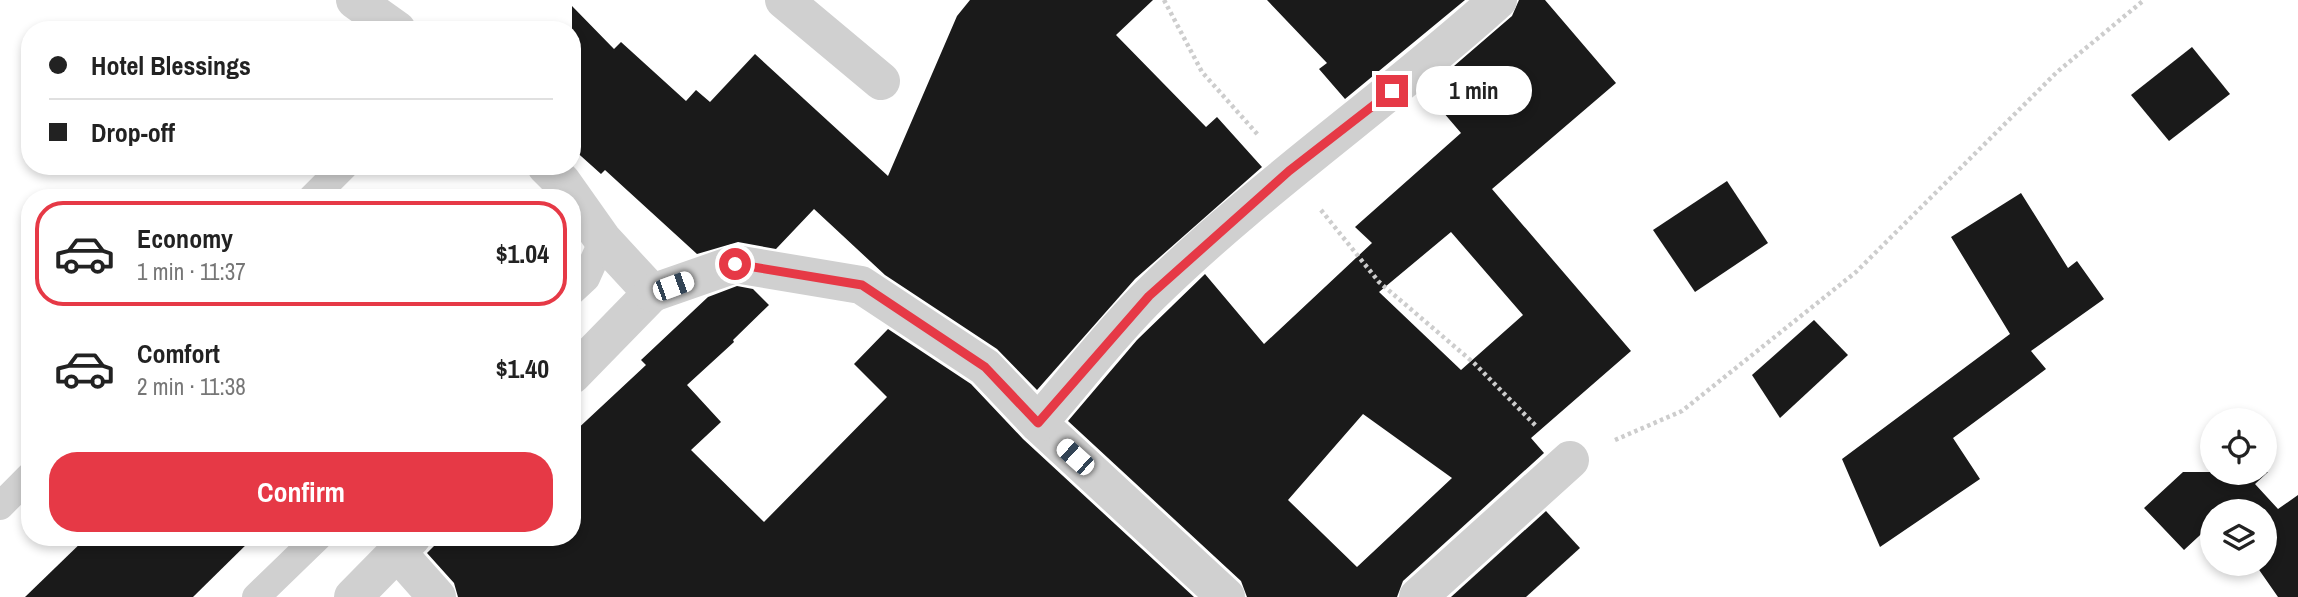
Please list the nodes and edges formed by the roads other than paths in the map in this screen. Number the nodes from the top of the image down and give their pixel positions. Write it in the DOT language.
graph roads {
  1 [pos="355,0"];
  2 [pos="784,0"];
  3 [pos="1498,0"];
  4 [pos="384,21"];
  5 [pos="881,81"];
  6 [pos="335,175"];
  7 [pos="555,175"];
  8 [pos="321,189"];
  9 [pos="567,189"];
  10 [pos="581,209"];
  11 [pos="603,240"];
  12 [pos="581,283"];
  13 [pos="652,293"];
  14 [pos="581,366"];
  15 [pos="1038,423"];
  16 [pos="1570,460"];
  17 [pos="21,485"];
  18 [pos="0,506"];
  19 [pos="309,546"];
  20 [pos="403,546"];
  21 [pos="405,546"];
  22 [pos="256,597"];
  23 [pos="353,597"];
  24 [pos="437,597"];
  25 [pos="1226,597"];
  26 [pos="1418,597"];
  1 -- 4 [label="street"];
  2 -- 5 [label="street"];
  3 -- 15 [label="street"];
  6 -- 8 [label="lane"];
  7 -- 9 [label="street"];
  10 -- 11 [label="street"];
  11 -- 12 [label="lane"];
  11 -- 13 [label="street"];
  13 -- 14 [label="street"];
  13 -- 15 [label="street"];
  15 -- 25 [label="street"];
  16 -- 26 [label="street"];
  17 -- 18 [label="lane"];
  19 -- 22 [label="lane"];
  20 -- 23 [label="street"];
  21 -- 24 [label="street"];
}
